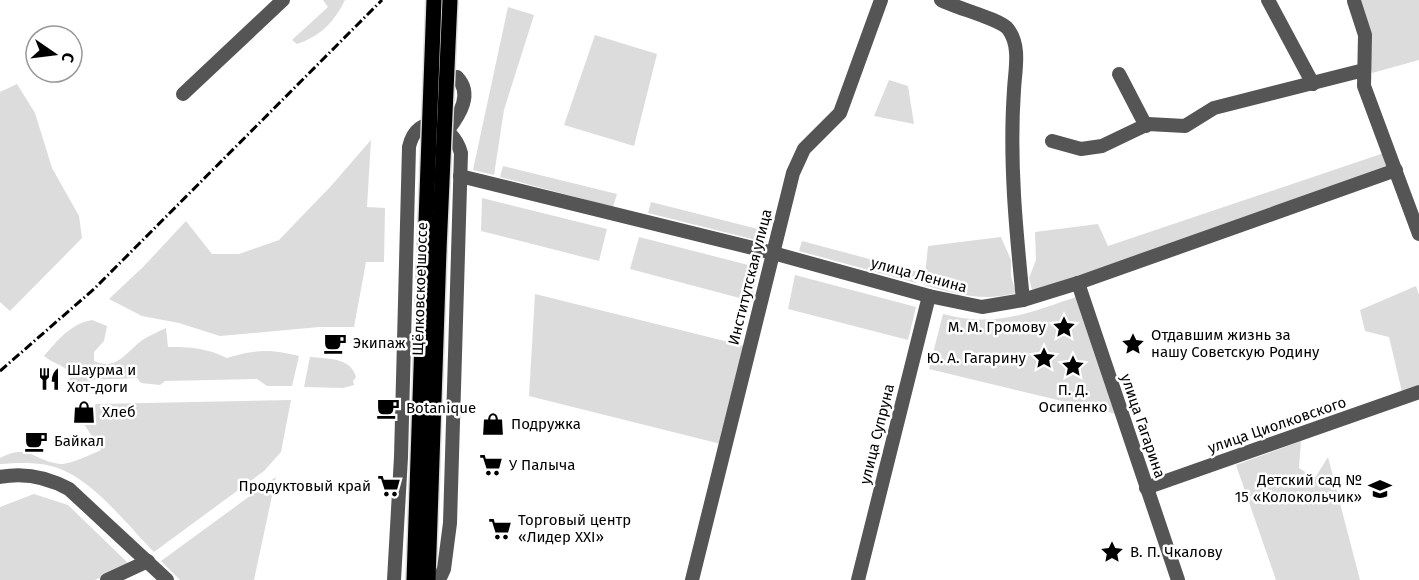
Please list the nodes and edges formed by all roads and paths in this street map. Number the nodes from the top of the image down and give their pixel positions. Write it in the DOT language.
graph roads {
  1 [pos="283,0"];
  2 [pos="434,0"];
  3 [pos="450,0"];
  4 [pos="881,0"];
  5 [pos="941,0"];
  6 [pos="1268,0"];
  7 [pos="1354,1"];
  8 [pos="1364,70"];
  9 [pos="1119,74"];
  10 [pos="457,77"];
  11 [pos="1313,84"];
  12 [pos="183,94"];
  13 [pos="1146,126"];
  14 [pos="448,130"];
  15 [pos="1052,141"];
  16 [pos="1396,170"];
  17 [pos="460,176"];
  18 [pos="1419,234"];
  19 [pos="432,249"];
  20 [pos="773,253"];
  21 [pos="1078,283"];
  22 [pos="929,296"];
  23 [pos="1023,300"];
  24 [pos="1419,392"];
  25 [pos="0,477"];
  26 [pos="1146,488"];
  27 [pos="148,561"];
  28 [pos="107,580"];
  29 [pos="167,580"];
  30 [pos="394,580"];
  31 [pos="414,580"];
  32 [pos="428,580"];
  33 [pos="439,580"];
  34 [pos="692,580"];
  35 [pos="858,580"];
  36 [pos="1178,580"];
  1 -- 12 [label="street"];
  2 -- 19 [label="main road, Щёлковское шоссе, bridge"];
  3 -- 19 [label="main road, Щёлковское шоссе, bridge"];
  4 -- 20 [label="street, Институтская улица"];
  5 -- 23 [label="street"];
  6 -- 11 [label="street"];
  7 -- 8 [label="street"];
  8 -- 11 [label="street"];
  8 -- 16 [label="street"];
  9 -- 13 [label="street"];
  10 -- 14 [label="street"];
  11 -- 13 [label="street"];
  13 -- 15 [label="street"];
  14 -- 17 [label="street"];
  14 -- 30 [label="street"];
  16 -- 18 [label="street"];
  16 -- 21 [label="street, улица Ленина"];
  17 -- 20 [label="street, улица Ленина"];
  17 -- 33 [label="street"];
  19 -- 31 [label="main road, Щёлковское шоссе"];
  19 -- 32 [label="main road, Щёлковское шоссе"];
  20 -- 22 [label="street, улица Ленина"];
  20 -- 34 [label="street, Институтская улица"];
  21 -- 23 [label="street, улица Ленина"];
  21 -- 26 [label="street, улица Гагарина"];
  22 -- 23 [label="street, улица Ленина"];
  22 -- 35 [label="street, улица Супруна"];
  24 -- 26 [label="street, улица Циолковского"];
  25 -- 27 [label="street"];
  26 -- 36 [label="street, улица Гагарина"];
  27 -- 28 [label="street"];
  27 -- 29 [label="street"];
}
